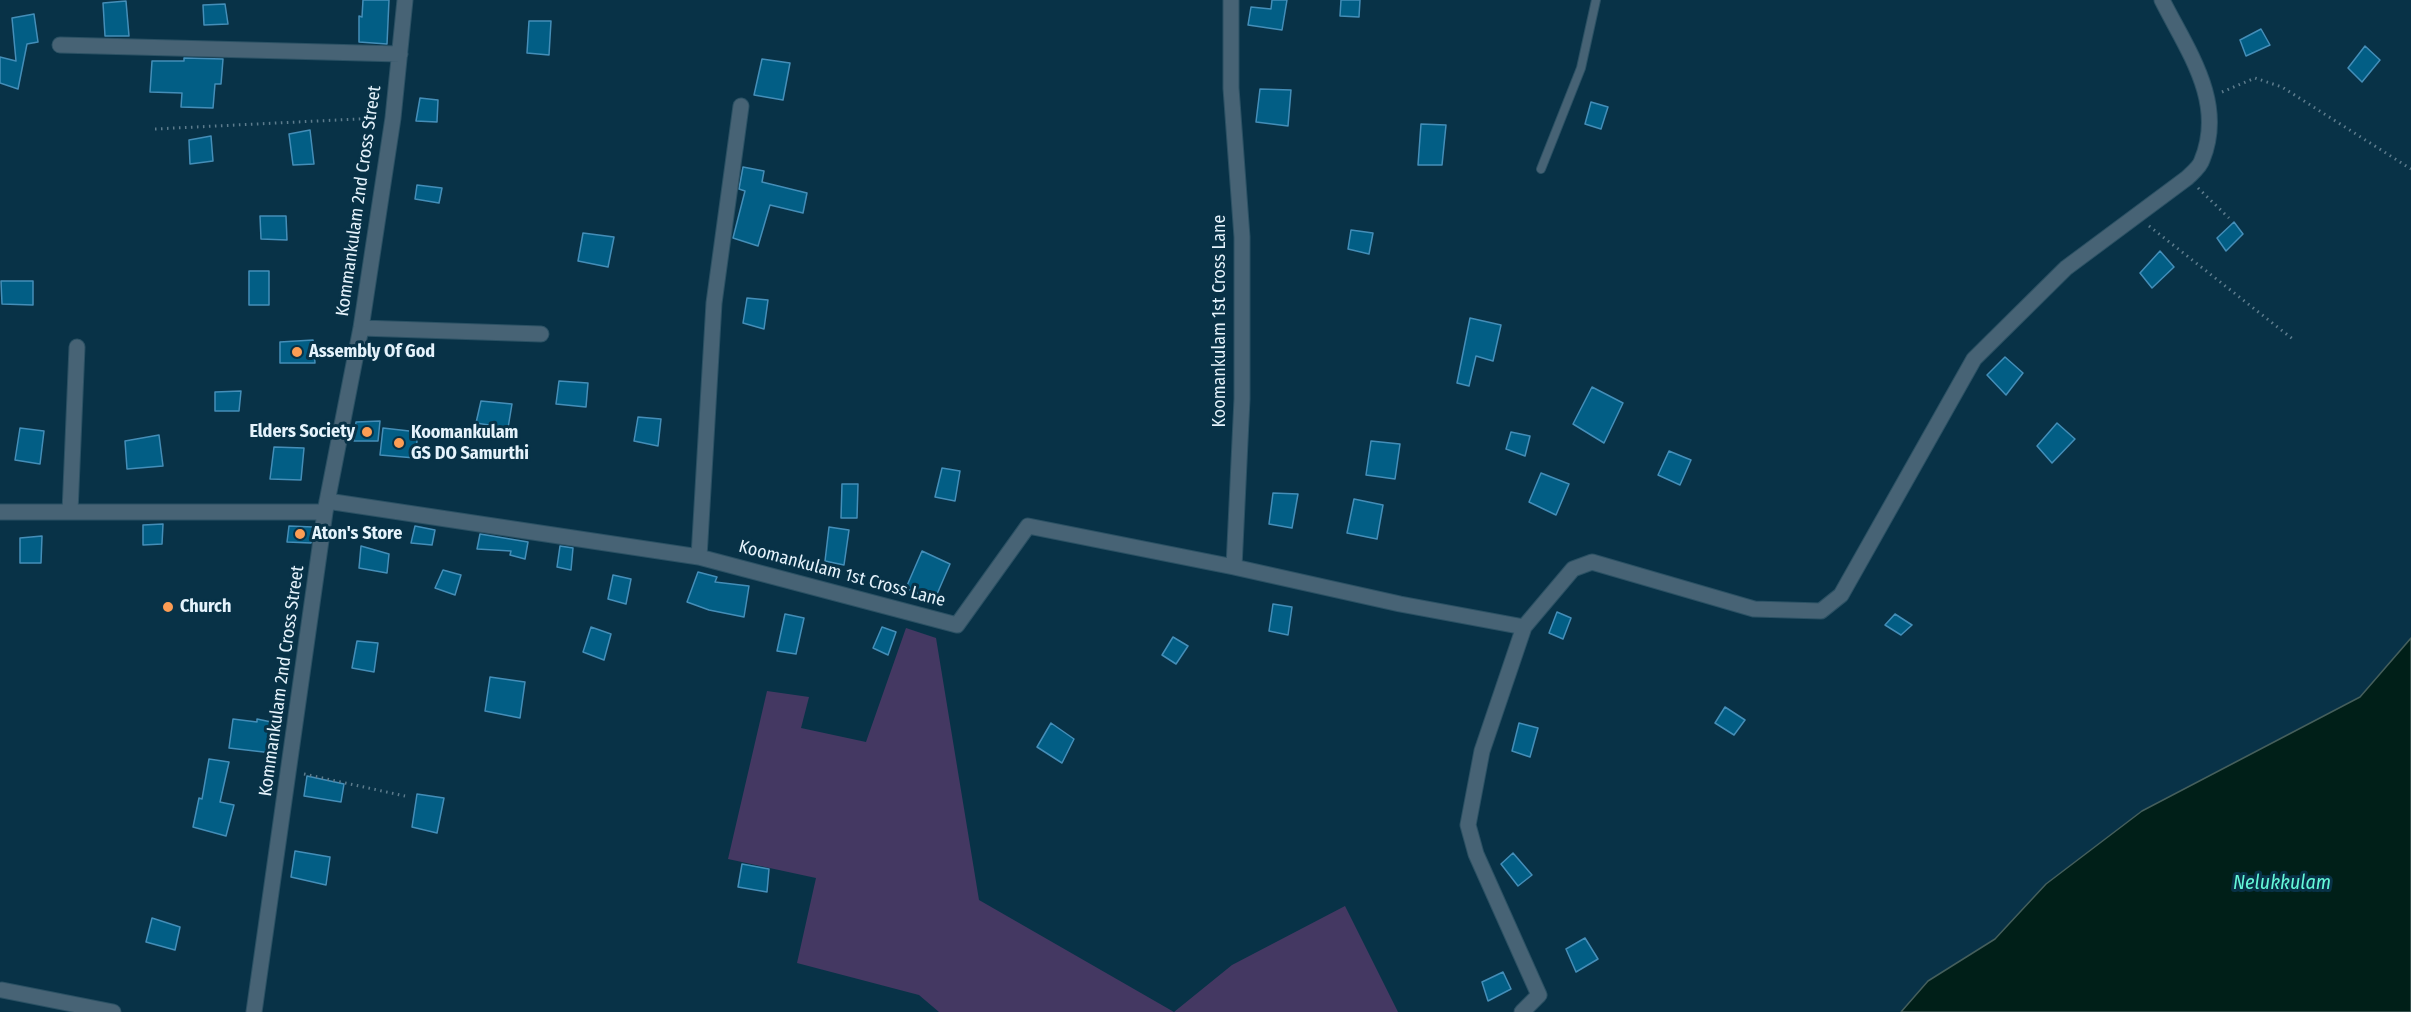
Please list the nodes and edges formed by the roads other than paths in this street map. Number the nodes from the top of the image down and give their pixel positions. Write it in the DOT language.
graph roads {
  1 [pos="405,0"];
  2 [pos="1231,0"];
  3 [pos="1596,0"];
  4 [pos="2162,0"];
  5 [pos="60,45"];
  6 [pos="400,54"];
  7 [pos="741,106"];
  8 [pos="1541,170"];
  9 [pos="361,328"];
  10 [pos="541,334"];
  11 [pos="77,347"];
  12 [pos="326,506"];
  13 [pos="0,512"];
  14 [pos="70,512"];
  15 [pos="699,557"];
  16 [pos="1234,567"];
  17 [pos="1524,627"];
  18 [pos="2,990"];
  19 [pos="113,1012"];
  20 [pos="254,1012"];
  21 [pos="1522,1012"];
  1 -- 6 [label="street, Kommankulam 2nd Cross Street"];
  2 -- 16 [label="street, Koomankulam 1st Cross Lane"];
  3 -- 8 [label="lane"];
  4 -- 17 [label="street"];
  5 -- 6 [label="street"];
  6 -- 9 [label="street, Kommankulam 2nd Cross Street"];
  7 -- 15 [label="street"];
  9 -- 10 [label="street"];
  9 -- 12 [label="street, Kommankulam 2nd Cross Street"];
  11 -- 14 [label="street"];
  12 -- 14 [label="street, Koomankulam 1st Cross Lane"];
  12 -- 15 [label="street, Koomankulam 1st Cross Lane"];
  12 -- 20 [label="street, Kommankulam 2nd Cross Street"];
  13 -- 14 [label="street, Koomankulam 1st Cross Lane"];
  15 -- 16 [label="street, Koomankulam 1st Cross Lane"];
  16 -- 17 [label="street"];
  17 -- 21 [label="street"];
  18 -- 19 [label="street"];
}
